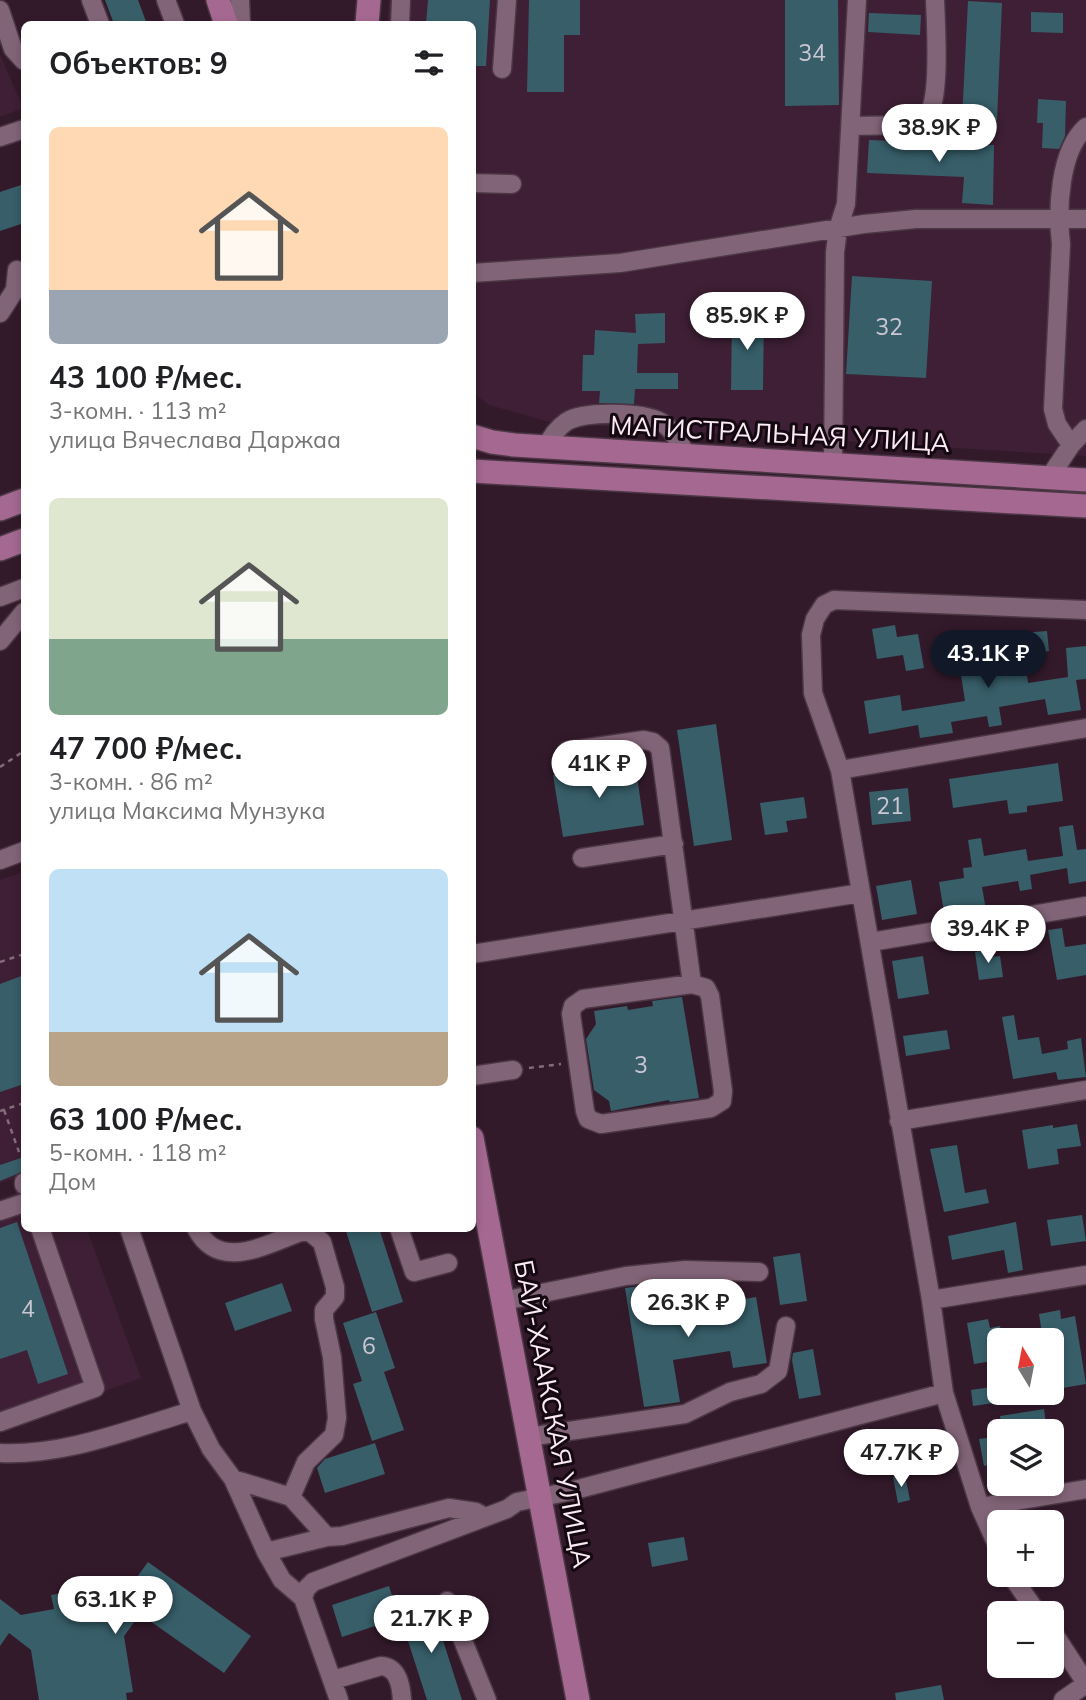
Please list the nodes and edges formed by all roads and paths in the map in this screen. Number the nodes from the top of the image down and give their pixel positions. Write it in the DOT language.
graph roads {
  1 [pos="91,0"];
  2 [pos="166,0"];
  3 [pos="218,0"];
  4 [pos="240,0"];
  5 [pos="369,0"];
  6 [pos="401,0"];
  7 [pos="507,0"];
  8 [pos="857,0"];
  9 [pos="935,0"];
  10 [pos="0,10"];
  11 [pos="99,21"];
  12 [pos="174,21"];
  13 [pos="225,21"];
  14 [pos="241,21"];
  15 [pos="368,21"];
  16 [pos="400,21"];
  17 [pos="21,58"];
  18 [pos="502,69"];
  19 [pos="851,126"];
  20 [pos="1086,127"];
  21 [pos="21,130"];
  22 [pos="0,137"];
  23 [pos="476,183"];
  24 [pos="512,184"];
  25 [pos="1086,219"];
  26 [pos="1058,220"];
  27 [pos="838,229"];
  28 [pos="14,271"];
  29 [pos="476,273"];
  30 [pos="0,313"];
  31 [pos="1086,429"];
  32 [pos="476,437"];
  33 [pos="1071,445"];
  34 [pos="546,447"];
  35 [pos="687,456"];
  36 [pos="833,465"];
  37 [pos="476,471"];
  38 [pos="1049,478"];
  39 [pos="1086,480"];
  40 [pos="21,501"];
  41 [pos="1086,506"];
  42 [pos="0,509"];
  43 [pos="21,541"];
  44 [pos="0,549"];
  45 [pos="21,590"];
  46 [pos="0,597"];
  47 [pos="1086,610"];
  48 [pos="21,616"];
  49 [pos="0,641"];
  50 [pos="1086,728"];
  51 [pos="567,751"];
  52 [pos="21,753"];
  53 [pos="0,766"];
  54 [pos="840,770"];
  55 [pos="674,845"];
  56 [pos="21,852"];
  57 [pos="582,858"];
  58 [pos="0,860"];
  59 [pos="862,893"];
  60 [pos="1086,906"];
  61 [pos="684,921"];
  62 [pos="871,942"];
  63 [pos="476,953"];
  64 [pos="21,955"];
  65 [pos="0,962"];
  66 [pos="692,984"];
  67 [pos="578,1061"];
  68 [pos="513,1070"];
  69 [pos="476,1075"];
  70 [pos="1086,1090"];
  71 [pos="21,1104"];
  72 [pos="2,1110"];
  73 [pos="899,1121"];
  74 [pos="19,1152"];
  75 [pos="476,1159"];
  76 [pos="21,1204"];
  77 [pos="0,1211"];
  78 [pos="41,1232"];
  79 [pos="130,1232"];
  80 [pos="198,1232"];
  81 [pos="301,1232"];
  82 [pos="301,1232"];
  83 [pos="400,1232"];
  84 [pos="448,1263"];
  85 [pos="759,1272"];
  86 [pos="1086,1275"];
  87 [pos="931,1300"];
  88 [pos="503,1301"];
  89 [pos="786,1326"];
  90 [pos="944,1393"];
  91 [pos="192,1411"];
  92 [pos="0,1422"];
  93 [pos="528,1437"];
  94 [pos="0,1453"];
  95 [pos="233,1479"];
  96 [pos="1086,1489"];
  97 [pos="291,1497"];
  98 [pos="540,1497"];
  99 [pos="980,1507"];
  100 [pos="485,1517"];
  101 [pos="987,1522"];
  102 [pos="327,1537"];
  103 [pos="266,1552"];
  104 [pos="303,1598"];
  105 [pos="447,1601"];
  106 [pos="1064,1650"];
  107 [pos="333,1680"];
  108 [pos="1086,1684"];
  109 [pos="339,1700"];
  110 [pos="402,1700"];
  111 [pos="487,1700"];
  112 [pos="578,1700"];
  113 [pos="1063,1700"];
  1 -- 11 [label="street"];
  2 -- 12 [label="street"];
  3 -- 13 [label="main road"];
  4 -- 14 [label="street"];
  5 -- 15 [label="main road"];
  6 -- 16 [label="street"];
  7 -- 18 [label="street"];
  8 -- 19 [label="street"];
  9 -- 19 [label="street"];
  10 -- 17 [label="street"];
  19 -- 27 [label="street"];
  20 -- 26 [label="street"];
  21 -- 22 [label="street"];
  23 -- 24 [label="street"];
  25 -- 26 [label="street"];
  26 -- 27 [label="street"];
  26 -- 33 [label="street"];
  27 -- 29 [label="street"];
  27 -- 36 [label="street"];
  28 -- 30 [label="street"];
  31 -- 33 [label="street"];
  32 -- 34 [label="main road, МАГИСТРАЛЬНАЯ УЛИЦА"];
  33 -- 38 [label="street"];
  34 -- 35 [label="main road, МАГИСТРАЛЬНАЯ УЛИЦА"];
  34 -- 35 [label="street"];
  35 -- 36 [label="main road, МАГИСТРАЛЬНАЯ УЛИЦА"];
  36 -- 38 [label="main road, МАГИСТРАЛЬНАЯ УЛИЦА"];
  37 -- 41 [label="main road, МАГИСТРАЛЬНАЯ УЛИЦА"];
  38 -- 39 [label="main road, МАГИСТРАЛЬНАЯ УЛИЦА"];
  40 -- 42 [label="main road"];
  43 -- 44 [label="main road"];
  45 -- 46 [label="street"];
  47 -- 54 [label="street"];
  48 -- 49 [label="street"];
  50 -- 54 [label="street"];
  51 -- 55 [label="street"];
  52 -- 53 [label="path"];
  54 -- 59 [label="street"];
  55 -- 57 [label="street"];
  55 -- 61 [label="street"];
  56 -- 58 [label="street"];
  59 -- 61 [label="street"];
  59 -- 62 [label="street"];
  60 -- 62 [label="street"];
  61 -- 63 [label="street"];
  61 -- 66 [label="street"];
  62 -- 73 [label="street"];
  64 -- 65 [label="path"];
  66 -- 67 [label="street"];
  66 -- 67 [label="street"];
  67 -- 68 [label="path"];
  68 -- 69 [label="street"];
  70 -- 73 [label="street"];
  71 -- 72 [label="path"];
  72 -- 74 [label="path"];
  73 -- 87 [label="street"];
  75 -- 88 [label="main road, БАЙ-ХААКСКАЯ УЛИЦА"];
  76 -- 77 [label="street"];
  78 -- 92 [label="street"];
  79 -- 91 [label="street"];
  80 -- 82 [label="street"];
  81 -- 97 [label="street"];
  83 -- 84 [label="street"];
  85 -- 88 [label="street"];
  86 -- 87 [label="street"];
  87 -- 90 [label="street"];
  88 -- 93 [label="main road, БАЙ-ХААКСКАЯ УЛИЦА"];
  89 -- 93 [label="street"];
  90 -- 98 [label="street"];
  90 -- 99 [label="street"];
  91 -- 94 [label="street"];
  91 -- 95 [label="street"];
  93 -- 98 [label="main road, БАЙ-ХААКСКАЯ УЛИЦА"];
  95 -- 97 [label="street"];
  95 -- 103 [label="street"];
  96 -- 99 [label="street"];
  97 -- 102 [label="street"];
  98 -- 100 [label="street"];
  98 -- 112 [label="main road, БАЙ-ХААКСКАЯ УЛИЦА"];
  99 -- 101 [label="street"];
  100 -- 102 [label="street"];
  100 -- 104 [label="street"];
  102 -- 103 [label="street"];
  103 -- 104 [label="street"];
  104 -- 107 [label="street"];
  105 -- 111 [label="street"];
  106 -- 108 [label="street"];
  107 -- 109 [label="street"];
  107 -- 110 [label="street"];
  108 -- 113 [label="street"];
}
